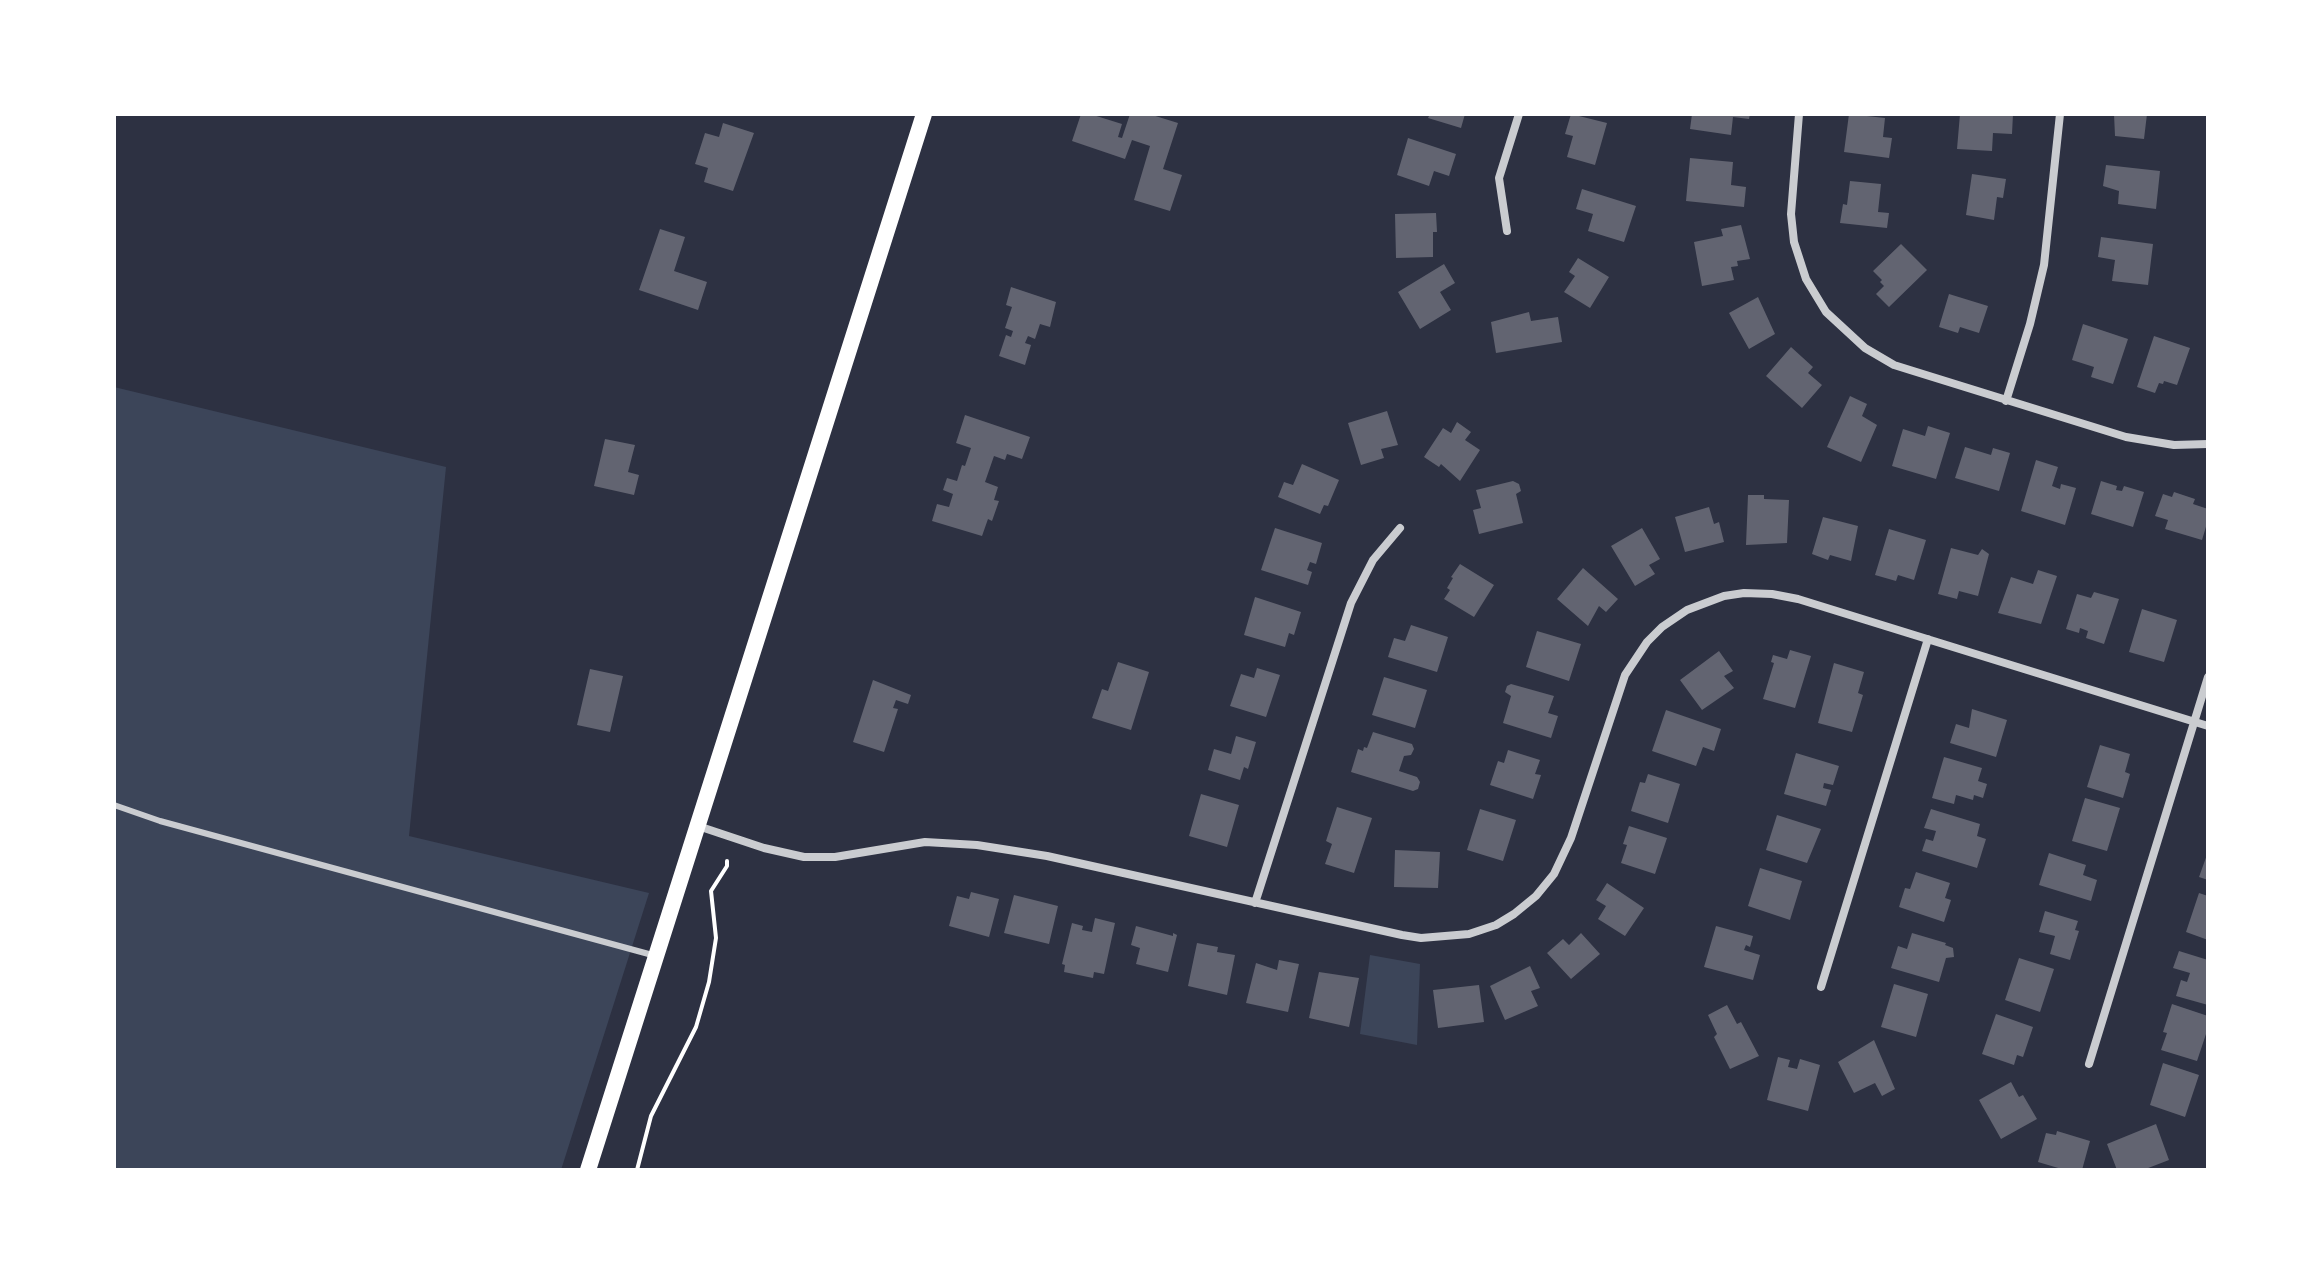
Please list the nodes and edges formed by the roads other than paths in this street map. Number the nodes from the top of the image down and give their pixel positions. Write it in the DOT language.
graph roads {
  1 [pos="924,114"];
  2 [pos="1519,114"];
  3 [pos="1799,114"];
  4 [pos="2060,114"];
  5 [pos="1507,231"];
  6 [pos="2006,401"];
  7 [pos="2208,444"];
  8 [pos="1400,528"];
  9 [pos="1928,639"];
  10 [pos="2208,677"];
  11 [pos="2194,721"];
  12 [pos="2208,726"];
  13 [pos="114,805"];
  14 [pos="697,826"];
  15 [pos="1255,903"];
  16 [pos="656,956"];
  17 [pos="1821,987"];
  18 [pos="2089,1064"];
  19 [pos="588,1170"];
  1 -- 14 [label="main road"];
  2 -- 5 [label="street"];
  3 -- 6 [label="street"];
  4 -- 6 [label="street"];
  6 -- 7 [label="street"];
  8 -- 15 [label="street"];
  9 -- 11 [label="street"];
  9 -- 15 [label="street"];
  9 -- 17 [label="street"];
  10 -- 11 [label="street"];
  11 -- 12 [label="street"];
  11 -- 18 [label="street"];
  13 -- 16 [label="lane"];
  14 -- 15 [label="street"];
  14 -- 16 [label="main road"];
  16 -- 19 [label="main road"];
}
